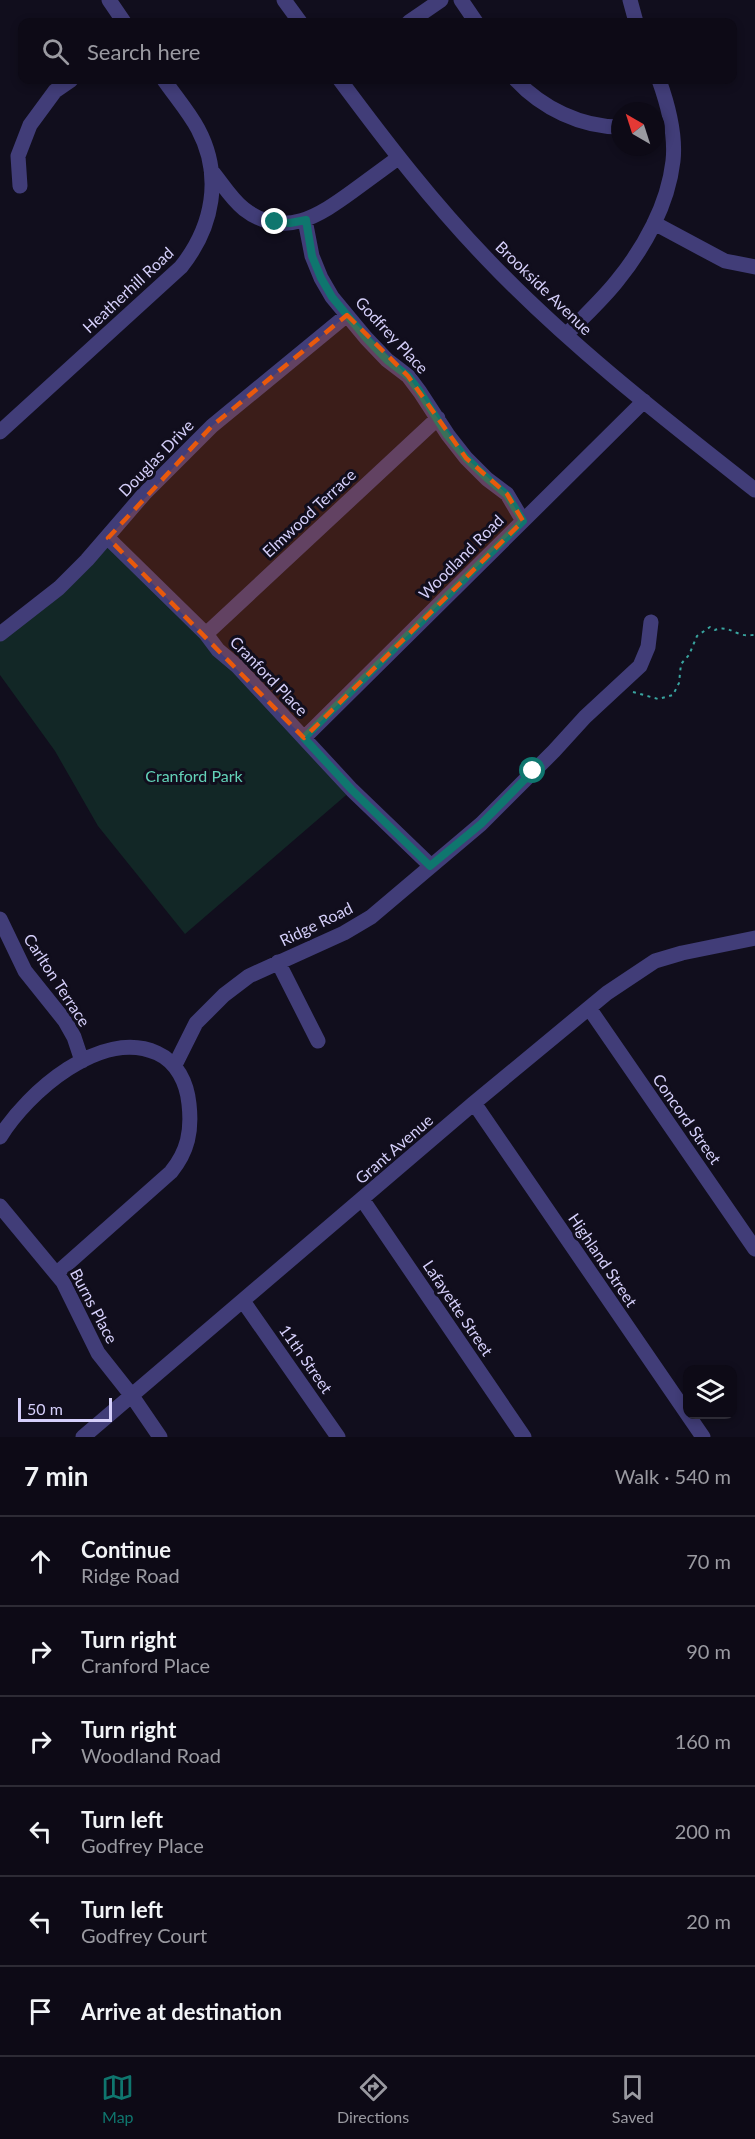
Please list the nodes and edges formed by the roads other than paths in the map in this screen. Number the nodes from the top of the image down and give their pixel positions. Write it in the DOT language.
graph roads {
  1 [pos="109,0"];
  2 [pos="284,0"];
  3 [pos="441,0"];
  4 [pos="461,0"];
  5 [pos="630,0"];
  6 [pos="121,18"];
  7 [pos="297,18"];
  8 [pos="415,18"];
  9 [pos="473,18"];
  10 [pos="635,18"];
  11 [pos="65,84"];
  12 [pos="167,84"];
  13 [pos="343,84"];
  14 [pos="521,84"];
  15 [pos="658,84"];
  16 [pos="661,102"];
  17 [pos="611,126"];
  18 [pos="665,129"];
  19 [pos="398,158"];
  20 [pos="212,170"];
  21 [pos="20,186"];
  22 [pos="306,220"];
  23 [pos="654,223"];
  24 [pos="755,267"];
  25 [pos="347,315"];
  26 [pos="566,335"];
  27 [pos="644,401"];
  28 [pos="438,418"];
  29 [pos="0,432"];
  30 [pos="755,490"];
  31 [pos="523,521"];
  32 [pos="108,538"];
  33 [pos="651,622"];
  34 [pos="0,634"];
  35 [pos="206,634"];
  36 [pos="304,738"];
  37 [pos="430,866"];
  38 [pos="0,919"];
  39 [pos="755,938"];
  40 [pos="278,962"];
  41 [pos="589,1008"];
  42 [pos="318,1041"];
  43 [pos="82,1061"];
  44 [pos="175,1065"];
  45 [pos="474,1103"];
  46 [pos="0,1137"];
  47 [pos="362,1199"];
  48 [pos="0,1206"];
  49 [pos="755,1249"];
  50 [pos="57,1273"];
  51 [pos="243,1301"];
  52 [pos="132,1396"];
  53 [pos="83,1437"];
  54 [pos="160,1437"];
  55 [pos="338,1437"];
  56 [pos="524,1437"];
  57 [pos="703,1437"];
  1 -- 6 [label="street"];
  2 -- 7 [label="street"];
  3 -- 8 [label="street"];
  4 -- 9 [label="street"];
  5 -- 10 [label="street"];
  11 -- 21 [label="street"];
  12 -- 20 [label="street, Heatherhill Road"];
  13 -- 19 [label="street, Brookside Avenue"];
  14 -- 17 [label="street"];
  15 -- 16 [label="street"];
  18 -- 23 [label="street"];
  19 -- 22 [label="street"];
  19 -- 26 [label="street, Brookside Avenue"];
  20 -- 22 [label="street"];
  20 -- 29 [label="street, Heatherhill Road"];
  22 -- 25 [label="street, Godfrey Place"];
  23 -- 24 [label="street"];
  23 -- 26 [label="street"];
  25 -- 28 [label="street, Godfrey Place"];
  25 -- 32 [label="street, Douglas Drive"];
  26 -- 27 [label="street, Brookside Avenue"];
  27 -- 30 [label="street, Brookside Avenue"];
  27 -- 31 [label="street, Woodland Road"];
  28 -- 31 [label="street, Godfrey Place"];
  28 -- 35 [label="street, Elmwood Terrace"];
  31 -- 36 [label="street, Woodland Road"];
  32 -- 34 [label="street, Douglas Drive"];
  32 -- 35 [label="street, Cranford Place"];
  33 -- 37 [label="street, Ridge Road"];
  35 -- 36 [label="street, Cranford Place"];
  36 -- 37 [label="street, Cranford Place"];
  37 -- 40 [label="street, Ridge Road"];
  38 -- 43 [label="street, Carlton Terrace"];
  39 -- 41 [label="street, Grant Avenue"];
  40 -- 42 [label="street"];
  40 -- 44 [label="street, Ridge Road"];
  41 -- 45 [label="street, Grant Avenue"];
  41 -- 49 [label="street, Concord Street"];
  43 -- 44 [label="street"];
  43 -- 46 [label="street"];
  44 -- 50 [label="street"];
  45 -- 47 [label="street, Grant Avenue"];
  45 -- 57 [label="street, Highland Street"];
  47 -- 51 [label="street, Grant Avenue"];
  47 -- 56 [label="street, Lafayette Street"];
  48 -- 50 [label="street, Burns Place"];
  50 -- 52 [label="street, Burns Place"];
  51 -- 52 [label="street, Grant Avenue"];
  51 -- 55 [label="street, 11th Street"];
  52 -- 53 [label="street, Grant Avenue"];
  52 -- 54 [label="street, Burns Place"];
}
